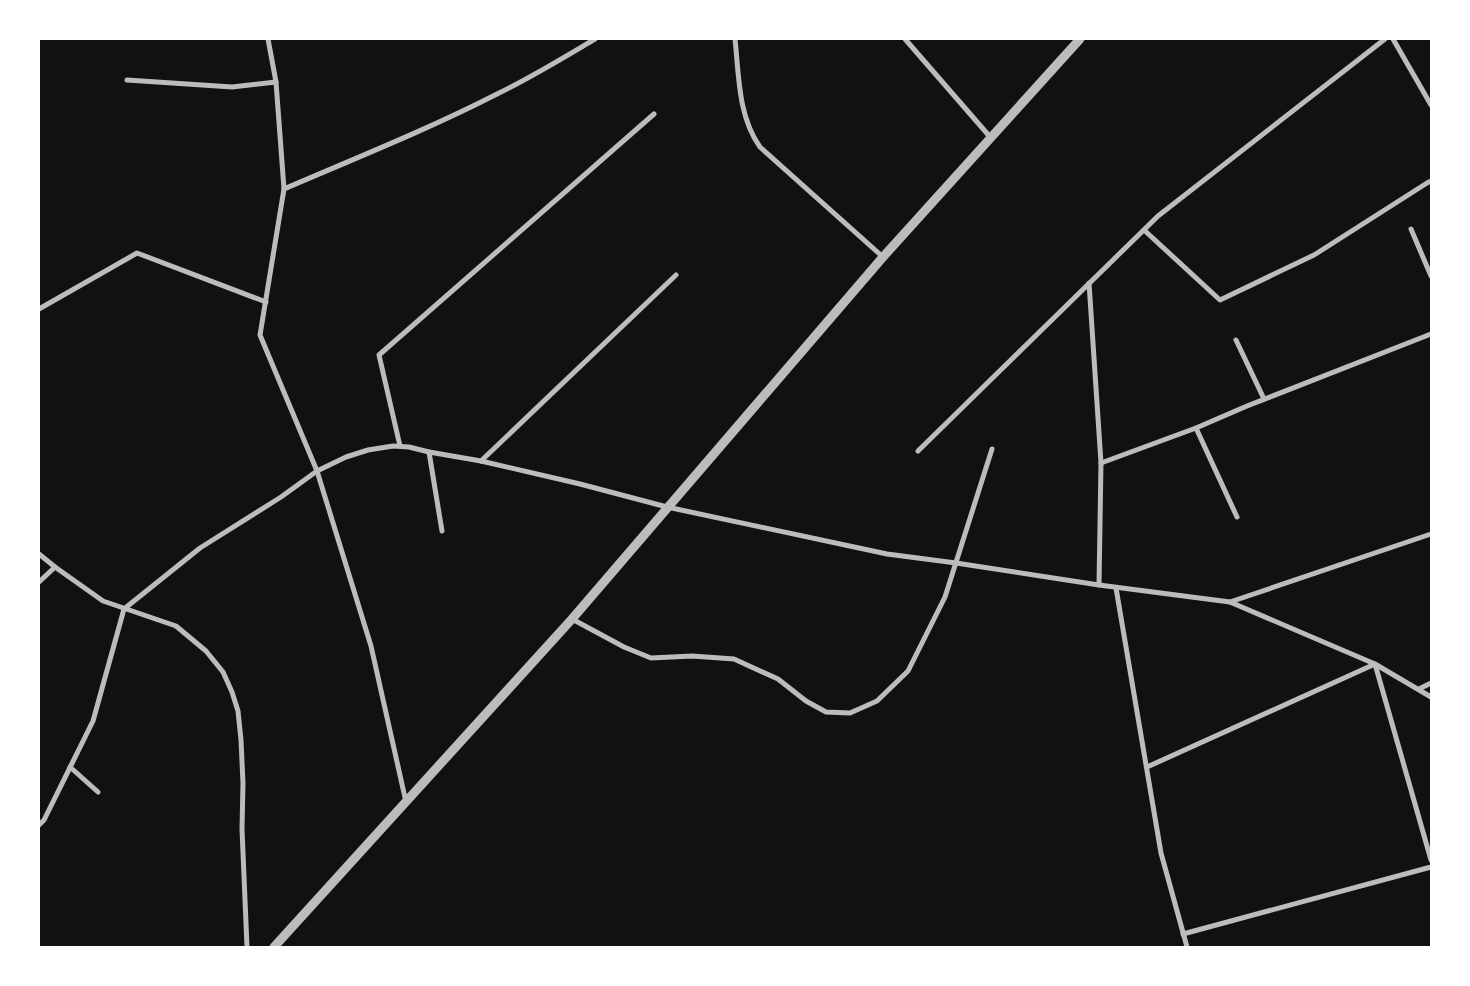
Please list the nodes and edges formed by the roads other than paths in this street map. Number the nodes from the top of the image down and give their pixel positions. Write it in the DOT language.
graph roads {
  1 [pos="268,39"];
  2 [pos="595,39"];
  3 [pos="735,39"];
  4 [pos="905,39"];
  5 [pos="1080,39"];
  6 [pos="1385,39"];
  7 [pos="1393,39"];
  8 [pos="127,80"];
  9 [pos="276,82"];
  10 [pos="1431,105"];
  11 [pos="654,114"];
  12 [pos="991,138"];
  13 [pos="1431,182"];
  14 [pos="284,189"];
  15 [pos="1411,229"];
  16 [pos="1144,230"];
  17 [pos="884,257"];
  18 [pos="676,275"];
  19 [pos="1431,276"];
  20 [pos="1089,283"];
  21 [pos="266,302"];
  22 [pos="39,309"];
  23 [pos="1431,334"];
  24 [pos="1236,340"];
  25 [pos="1264,399"];
  26 [pos="1196,428"];
  27 [pos="400,446"];
  28 [pos="992,449"];
  29 [pos="918,451"];
  30 [pos="429,452"];
  31 [pos="481,461"];
  32 [pos="1101,463"];
  33 [pos="317,471"];
  34 [pos="667,507"];
  35 [pos="1236,516"];
  36 [pos="442,531"];
  37 [pos="1431,534"];
  38 [pos="39,554"];
  39 [pos="956,563"];
  40 [pos="55,567"];
  41 [pos="39,582"];
  42 [pos="1098,585"];
  43 [pos="1116,588"];
  44 [pos="1230,602"];
  45 [pos="124,609"];
  46 [pos="572,619"];
  47 [pos="1375,664"];
  48 [pos="1431,683"];
  49 [pos="1419,689"];
  50 [pos="1431,697"];
  51 [pos="70,767"];
  52 [pos="1147,767"];
  53 [pos="98,792"];
  54 [pos="406,802"];
  55 [pos="39,825"];
  56 [pos="1431,860"];
  57 [pos="1431,867"];
  58 [pos="1183,934"];
  59 [pos="247,947"];
  60 [pos="274,947"];
  61 [pos="1187,947"];
  1 -- 9 [label="street"];
  2 -- 14 [label="street"];
  3 -- 17 [label="street"];
  4 -- 12 [label="street"];
  5 -- 12 [label="street"];
  6 -- 16 [label="street"];
  7 -- 10 [label="street"];
  8 -- 9 [label="street"];
  9 -- 14 [label="street"];
  11 -- 27 [label="street"];
  12 -- 17 [label="street"];
  13 -- 16 [label="street"];
  14 -- 21 [label="street"];
  15 -- 19 [label="street"];
  16 -- 20 [label="street"];
  17 -- 34 [label="street"];
  18 -- 31 [label="street"];
  20 -- 29 [label="street"];
  20 -- 32 [label="street"];
  21 -- 22 [label="street"];
  21 -- 33 [label="street"];
  23 -- 25 [label="street"];
  24 -- 25 [label="street"];
  25 -- 26 [label="street"];
  26 -- 32 [label="street"];
  26 -- 35 [label="street"];
  27 -- 30 [label="street"];
  27 -- 33 [label="street"];
  28 -- 39 [label="street"];
  30 -- 31 [label="street"];
  30 -- 36 [label="street"];
  31 -- 34 [label="street"];
  32 -- 42 [label="street"];
  33 -- 45 [label="street"];
  33 -- 54 [label="street"];
  34 -- 39 [label="street"];
  34 -- 46 [label="street"];
  37 -- 44 [label="street"];
  38 -- 40 [label="street"];
  39 -- 42 [label="street"];
  39 -- 46 [label="street"];
  40 -- 41 [label="street"];
  40 -- 45 [label="street"];
  42 -- 43 [label="street"];
  43 -- 44 [label="street"];
  43 -- 52 [label="street"];
  44 -- 47 [label="street"];
  45 -- 51 [label="street"];
  45 -- 59 [label="street"];
  46 -- 54 [label="street"];
  47 -- 49 [label="street"];
  47 -- 52 [label="street"];
  47 -- 56 [label="street"];
  48 -- 49 [label="street"];
  49 -- 50 [label="street"];
  51 -- 53 [label="street"];
  51 -- 55 [label="street"];
  52 -- 58 [label="street"];
  54 -- 60 [label="street"];
  57 -- 58 [label="street"];
  58 -- 61 [label="street"];
}
